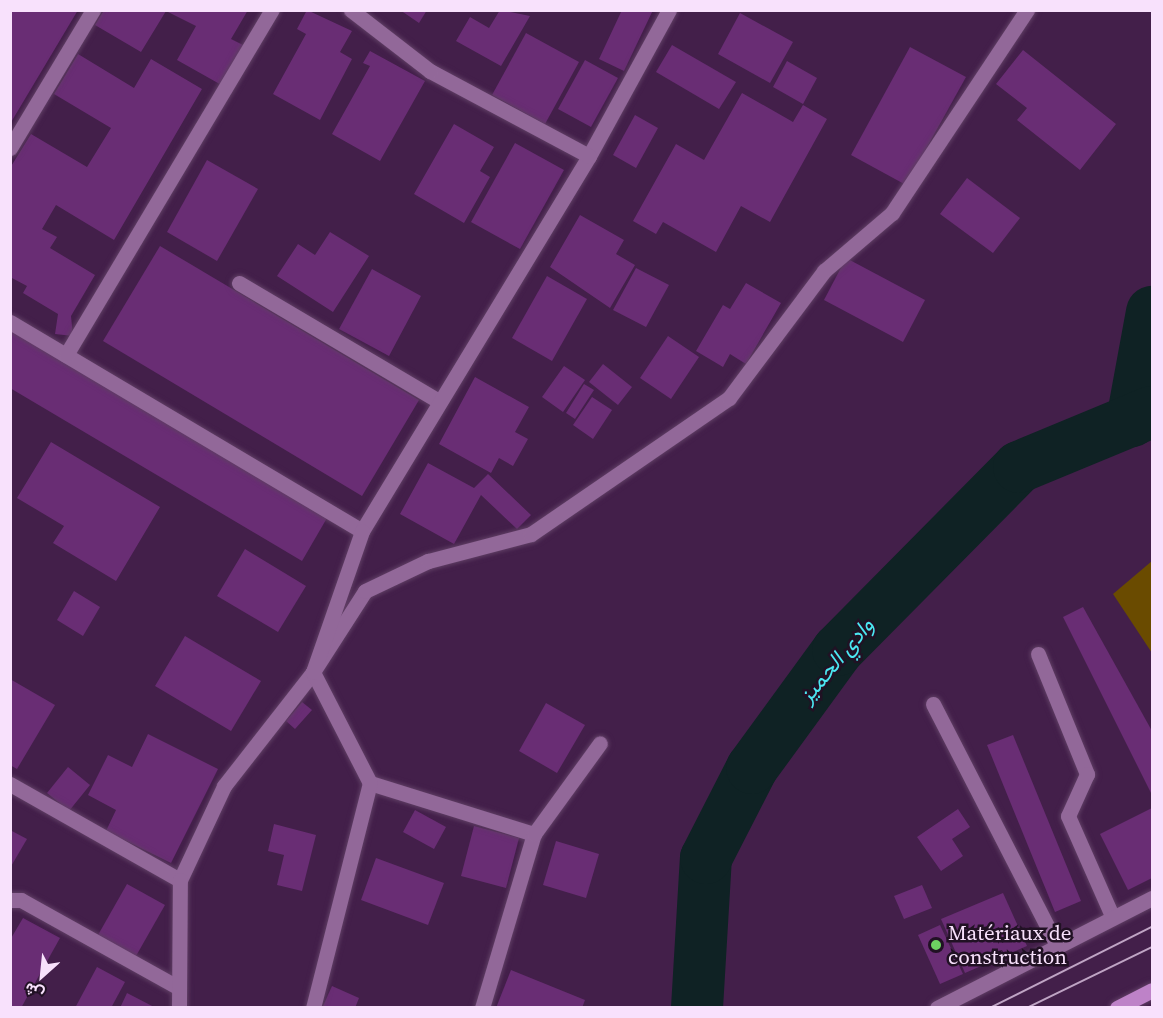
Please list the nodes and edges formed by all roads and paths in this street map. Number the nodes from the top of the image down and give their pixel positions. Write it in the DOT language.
graph roads {
  1 [pos="93,10"];
  2 [pos="272,10"];
  3 [pos="351,10"];
  4 [pos="669,10"];
  5 [pos="1027,10"];
  6 [pos="10,148"];
  7 [pos="589,156"];
  8 [pos="239,283"];
  9 [pos="10,322"];
  10 [pos="66,355"];
  11 [pos="437,400"];
  12 [pos="362,531"];
  13 [pos="1038,654"];
  14 [pos="313,672"];
  15 [pos="933,704"];
  16 [pos="600,743"];
  17 [pos="370,783"];
  18 [pos="10,784"];
  19 [pos="534,834"];
  20 [pos="180,880"];
  21 [pos="1152,898"];
  22 [pos="10,900"];
  23 [pos="1113,918"];
  24 [pos="1057,945"];
  25 [pos="179,988"];
  26 [pos="1152,990"];
  27 [pos="178,1008"];
  28 [pos="313,1008"];
  29 [pos="482,1008"];
  30 [pos="936,1008"];
  31 [pos="1117,1008"];
  1 -- 6 [label="street"];
  2 -- 10 [label="street"];
  3 -- 7 [label="street"];
  4 -- 7 [label="street"];
  5 -- 14 [label="street"];
  7 -- 11 [label="street"];
  8 -- 11 [label="street"];
  9 -- 10 [label="street"];
  10 -- 12 [label="street"];
  11 -- 12 [label="street"];
  12 -- 14 [label="street"];
  13 -- 23 [label="street"];
  14 -- 17 [label="street"];
  14 -- 20 [label="street"];
  15 -- 24 [label="street"];
  16 -- 19 [label="street"];
  17 -- 19 [label="street"];
  17 -- 28 [label="street"];
  18 -- 20 [label="street"];
  19 -- 29 [label="street"];
  20 -- 25 [label="street"];
  21 -- 23 [label="street"];
  22 -- 25 [label="street"];
  23 -- 24 [label="street"];
  24 -- 30 [label="street"];
  25 -- 27 [label="street"];
  26 -- 31 [label="main road"];
}
